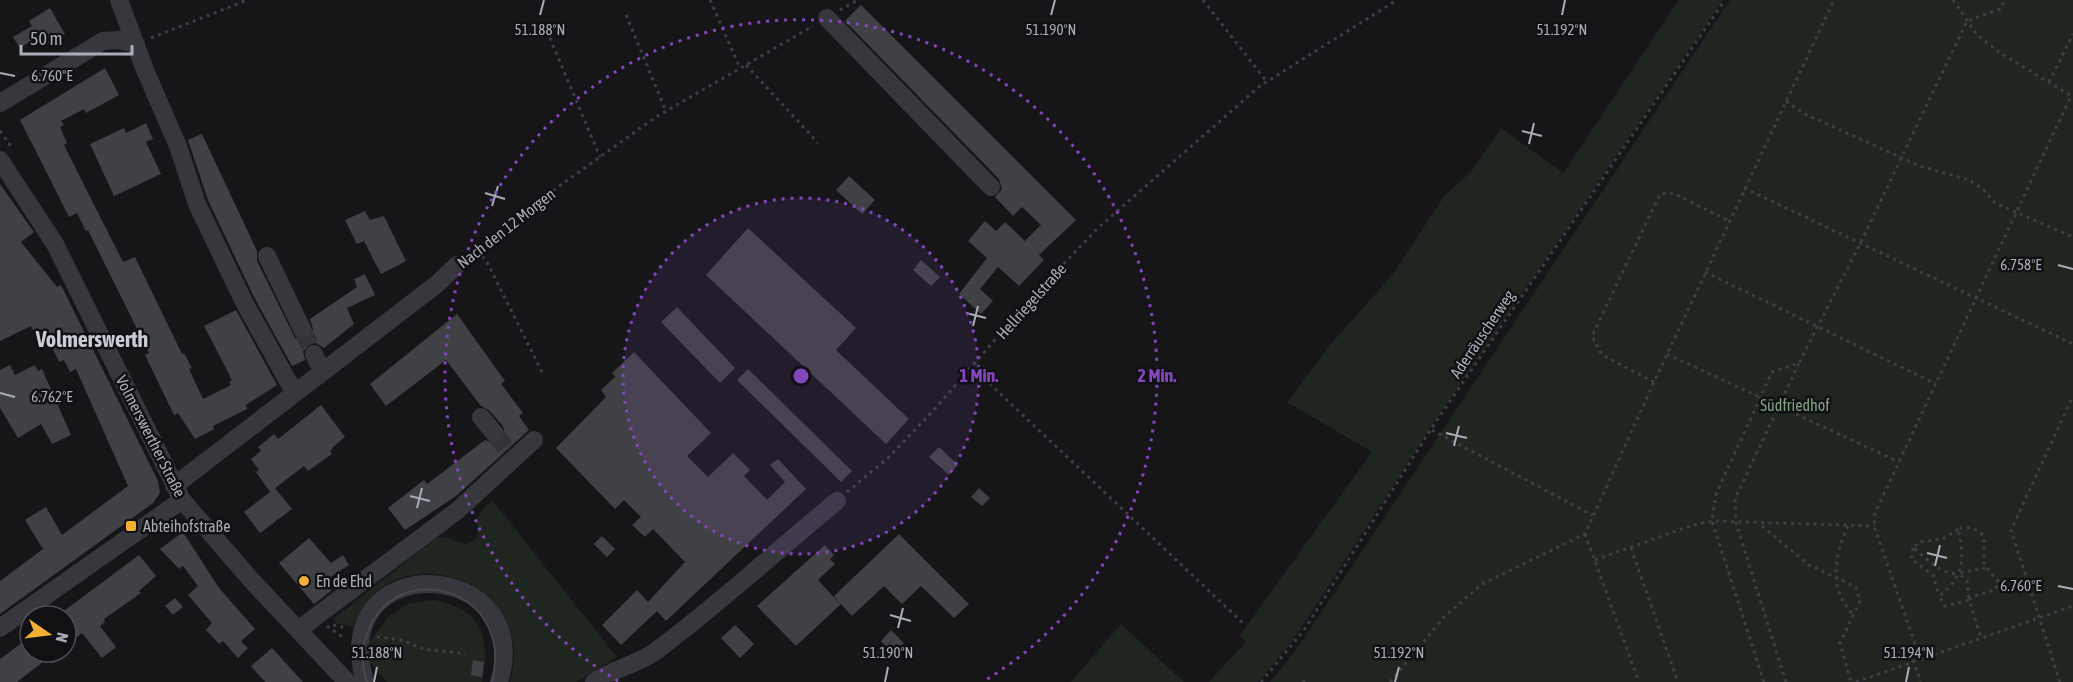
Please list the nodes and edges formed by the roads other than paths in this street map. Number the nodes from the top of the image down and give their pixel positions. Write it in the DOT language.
graph roads {
  1 [pos="119,0"];
  2 [pos="827,18"];
  3 [pos="136,44"];
  4 [pos="0,103"];
  5 [pos="0,160"];
  6 [pos="991,188"];
  7 [pos="267,256"];
  8 [pos="457,265"];
  9 [pos="302,329"];
  10 [pos="314,354"];
  11 [pos="322,371"];
  12 [pos="294,392"];
  13 [pos="481,417"];
  14 [pos="494,433"];
  15 [pos="534,440"];
  16 [pos="178,493"];
  17 [pos="837,501"];
  18 [pos="0,628"];
  19 [pos="298,630"];
  20 [pos="358,680"];
  21 [pos="499,682"];
  22 [pos="594,682"];
  1 -- 3 [label="street"];
  2 -- 6 [label="street"];
  3 -- 4 [label="street"];
  3 -- 12 [label="street"];
  5 -- 16 [label="street, Volmerswerther Straße"];
  7 -- 9 [label="street"];
  8 -- 11 [label="street, Nach den 12 Morgen"];
  10 -- 11 [label="street"];
  11 -- 12 [label="street, Nach den 12 Morgen"];
  12 -- 16 [label="street, Nach den 12 Morgen"];
  13 -- 14 [label="street"];
  15 -- 19 [label="street"];
  16 -- 18 [label="street"];
  16 -- 19 [label="street, Volmerswerther Straße"];
  17 -- 22 [label="street"];
  19 -- 20 [label="street, Volmerswerther Straße"];
  20 -- 21 [label="street"];
}
